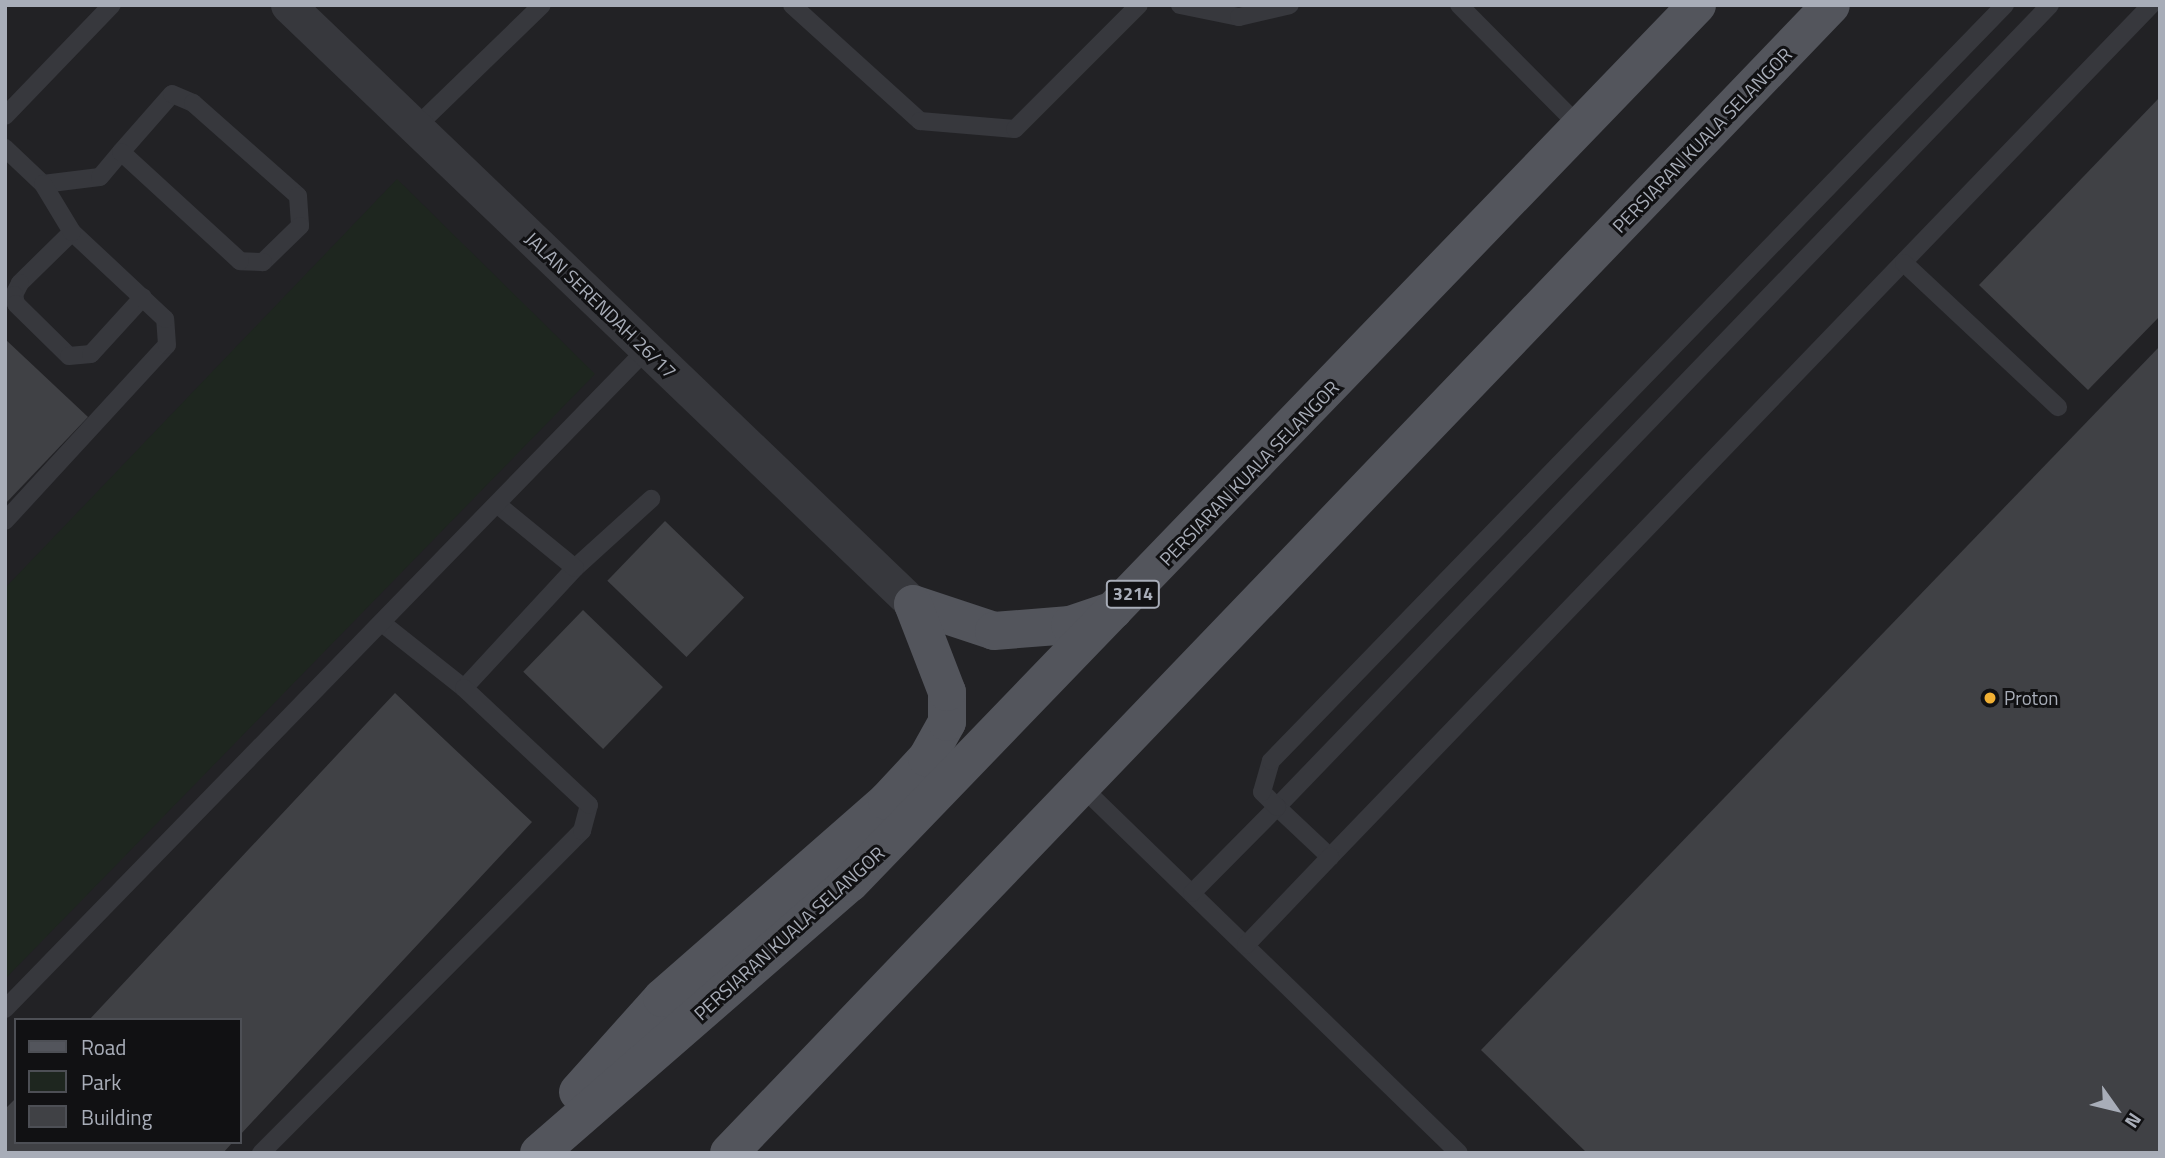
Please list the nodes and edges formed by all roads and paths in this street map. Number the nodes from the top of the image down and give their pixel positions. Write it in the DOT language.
graph roads {
  1 [pos="112,5"];
  2 [pos="288,5"];
  3 [pos="542,5"];
  4 [pos="792,5"];
  5 [pos="1139,5"];
  6 [pos="1180,5"];
  7 [pos="1290,5"];
  8 [pos="1459,5"];
  9 [pos="1697,5"];
  10 [pos="1831,5"];
  11 [pos="2006,5"];
  12 [pos="2050,5"];
  13 [pos="2151,5"];
  14 [pos="5,116"];
  15 [pos="416,127"];
  16 [pos="1580,127"];
  17 [pos="5,148"];
  18 [pos="121,152"];
  19 [pos="43,184"];
  20 [pos="72,232"];
  21 [pos="1904,263"];
  22 [pos="143,297"];
  23 [pos="647,349"];
  24 [pos="2058,407"];
  25 [pos="651,499"];
  26 [pos="498,505"];
  27 [pos="5,521"];
  28 [pos="575,568"];
  29 [pos="913,604"];
  30 [pos="1119,608"];
  31 [pos="382,623"];
  32 [pos="464,688"];
  33 [pos="1082,787"];
  34 [pos="1277,807"];
  35 [pos="1330,857"];
  36 [pos="1192,892"];
  37 [pos="1246,945"];
  38 [pos="5,1009"];
  39 [pos="261,1153"];
  40 [pos="524,1153"];
  41 [pos="539,1153"];
  42 [pos="729,1153"];
  43 [pos="1459,1153"];
  1 -- 14 [label="lane"];
  2 -- 15 [label="street, JALAN SERENDAH 26/17"];
  3 -- 15 [label="lane"];
  4 -- 5 [label="lane"];
  6 -- 7 [label="lane"];
  8 -- 16 [label="lane"];
  9 -- 16 [label="main road, PERSIARAN KUALA SELANGOR / 3214"];
  10 -- 33 [label="main road, PERSIARAN KUALA SELANGOR"];
  11 -- 34 [label="lane"];
  12 -- 34 [label="lane"];
  13 -- 21 [label="lane"];
  15 -- 23 [label="street, JALAN SERENDAH 26/17"];
  16 -- 30 [label="main road, PERSIARAN KUALA SELANGOR / 3214"];
  17 -- 19 [label="lane"];
  18 -- 18 [label="lane"];
  18 -- 19 [label="lane"];
  19 -- 20 [label="lane"];
  20 -- 22 [label="lane"];
  20 -- 22 [label="lane"];
  21 -- 24 [label="lane"];
  21 -- 35 [label="lane"];
  22 -- 27 [label="lane"];
  23 -- 26 [label="lane"];
  23 -- 29 [label="street, JALAN SERENDAH 26/17"];
  25 -- 28 [label="lane"];
  26 -- 28 [label="lane"];
  26 -- 31 [label="lane"];
  28 -- 32 [label="lane"];
  29 -- 30 [label="main road"];
  29 -- 40 [label="main road"];
  30 -- 41 [label="main road, PERSIARAN KUALA SELANGOR / 3214"];
  31 -- 32 [label="lane"];
  31 -- 38 [label="lane"];
  32 -- 39 [label="lane"];
  33 -- 36 [label="lane"];
  33 -- 42 [label="main road, PERSIARAN KUALA SELANGOR"];
  34 -- 35 [label="lane"];
  34 -- 36 [label="lane"];
  35 -- 37 [label="lane"];
  36 -- 37 [label="lane"];
  37 -- 43 [label="lane"];
}
